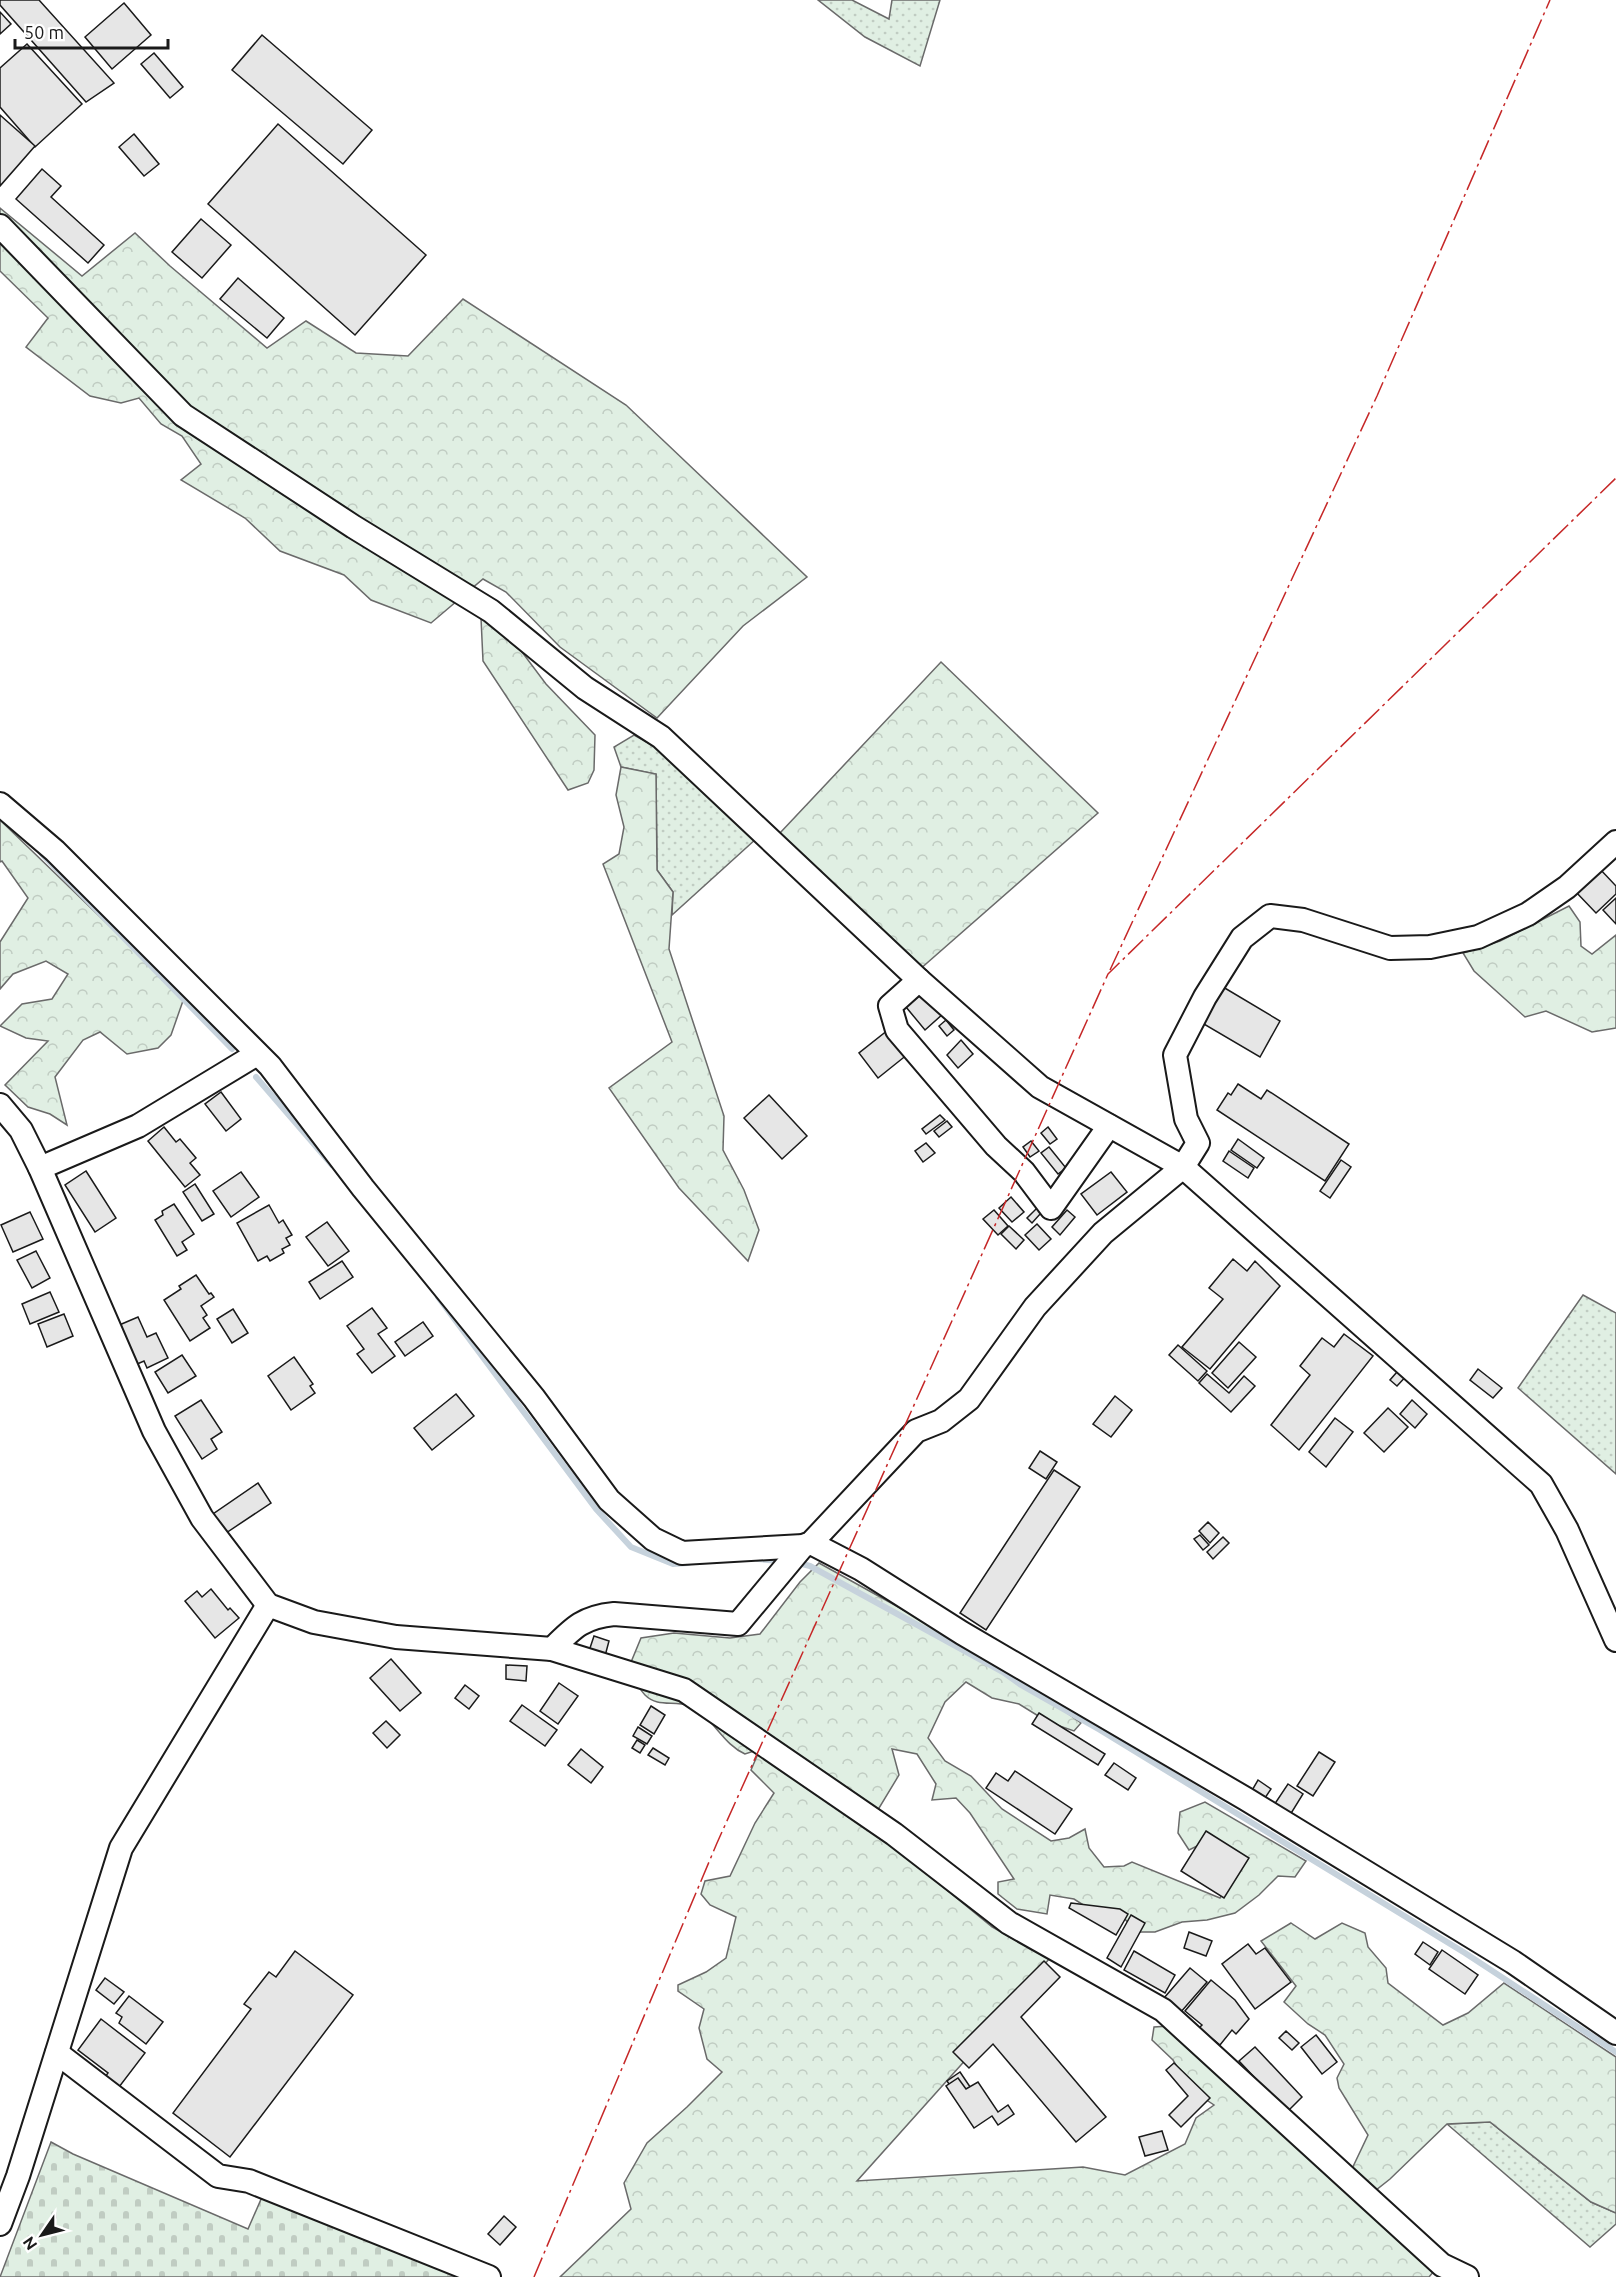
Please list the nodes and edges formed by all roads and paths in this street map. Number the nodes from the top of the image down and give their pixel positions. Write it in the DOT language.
graph roads {
  1 [pos="0,226"];
  2 [pos="0,804"];
  3 [pos="1616,842"];
  4 [pos="919,980"];
  5 [pos="257,1054"];
  6 [pos="0,1105"];
  7 [pos="1109,1126"];
  8 [pos="1183,1167"];
  9 [pos="40,1168"];
  10 [pos="807,1544"];
  11 [pos="268,1605"];
  12 [pos="1616,1640"];
  13 [pos="552,1649"];
  14 [pos="1616,2033"];
  15 [pos="57,2053"];
  16 [pos="0,2224"];
  17 [pos="489,2277"];
  18 [pos="1467,2277"];
  1 -- 4 [label="street"];
  2 -- 5 [label="street"];
  3 -- 8 [label="street"];
  4 -- 7 [label="street"];
  4 -- 7 [label="street"];
  5 -- 9 [label="street"];
  5 -- 10 [label="street"];
  6 -- 9 [label="street"];
  7 -- 8 [label="street"];
  8 -- 10 [label="street"];
  8 -- 12 [label="street"];
  9 -- 11 [label="street"];
  10 -- 13 [label="street"];
  10 -- 14 [label="street"];
  11 -- 13 [label="street"];
  11 -- 15 [label="street"];
  13 -- 18 [label="street"];
  15 -- 16 [label="street"];
  15 -- 17 [label="street"];
}
